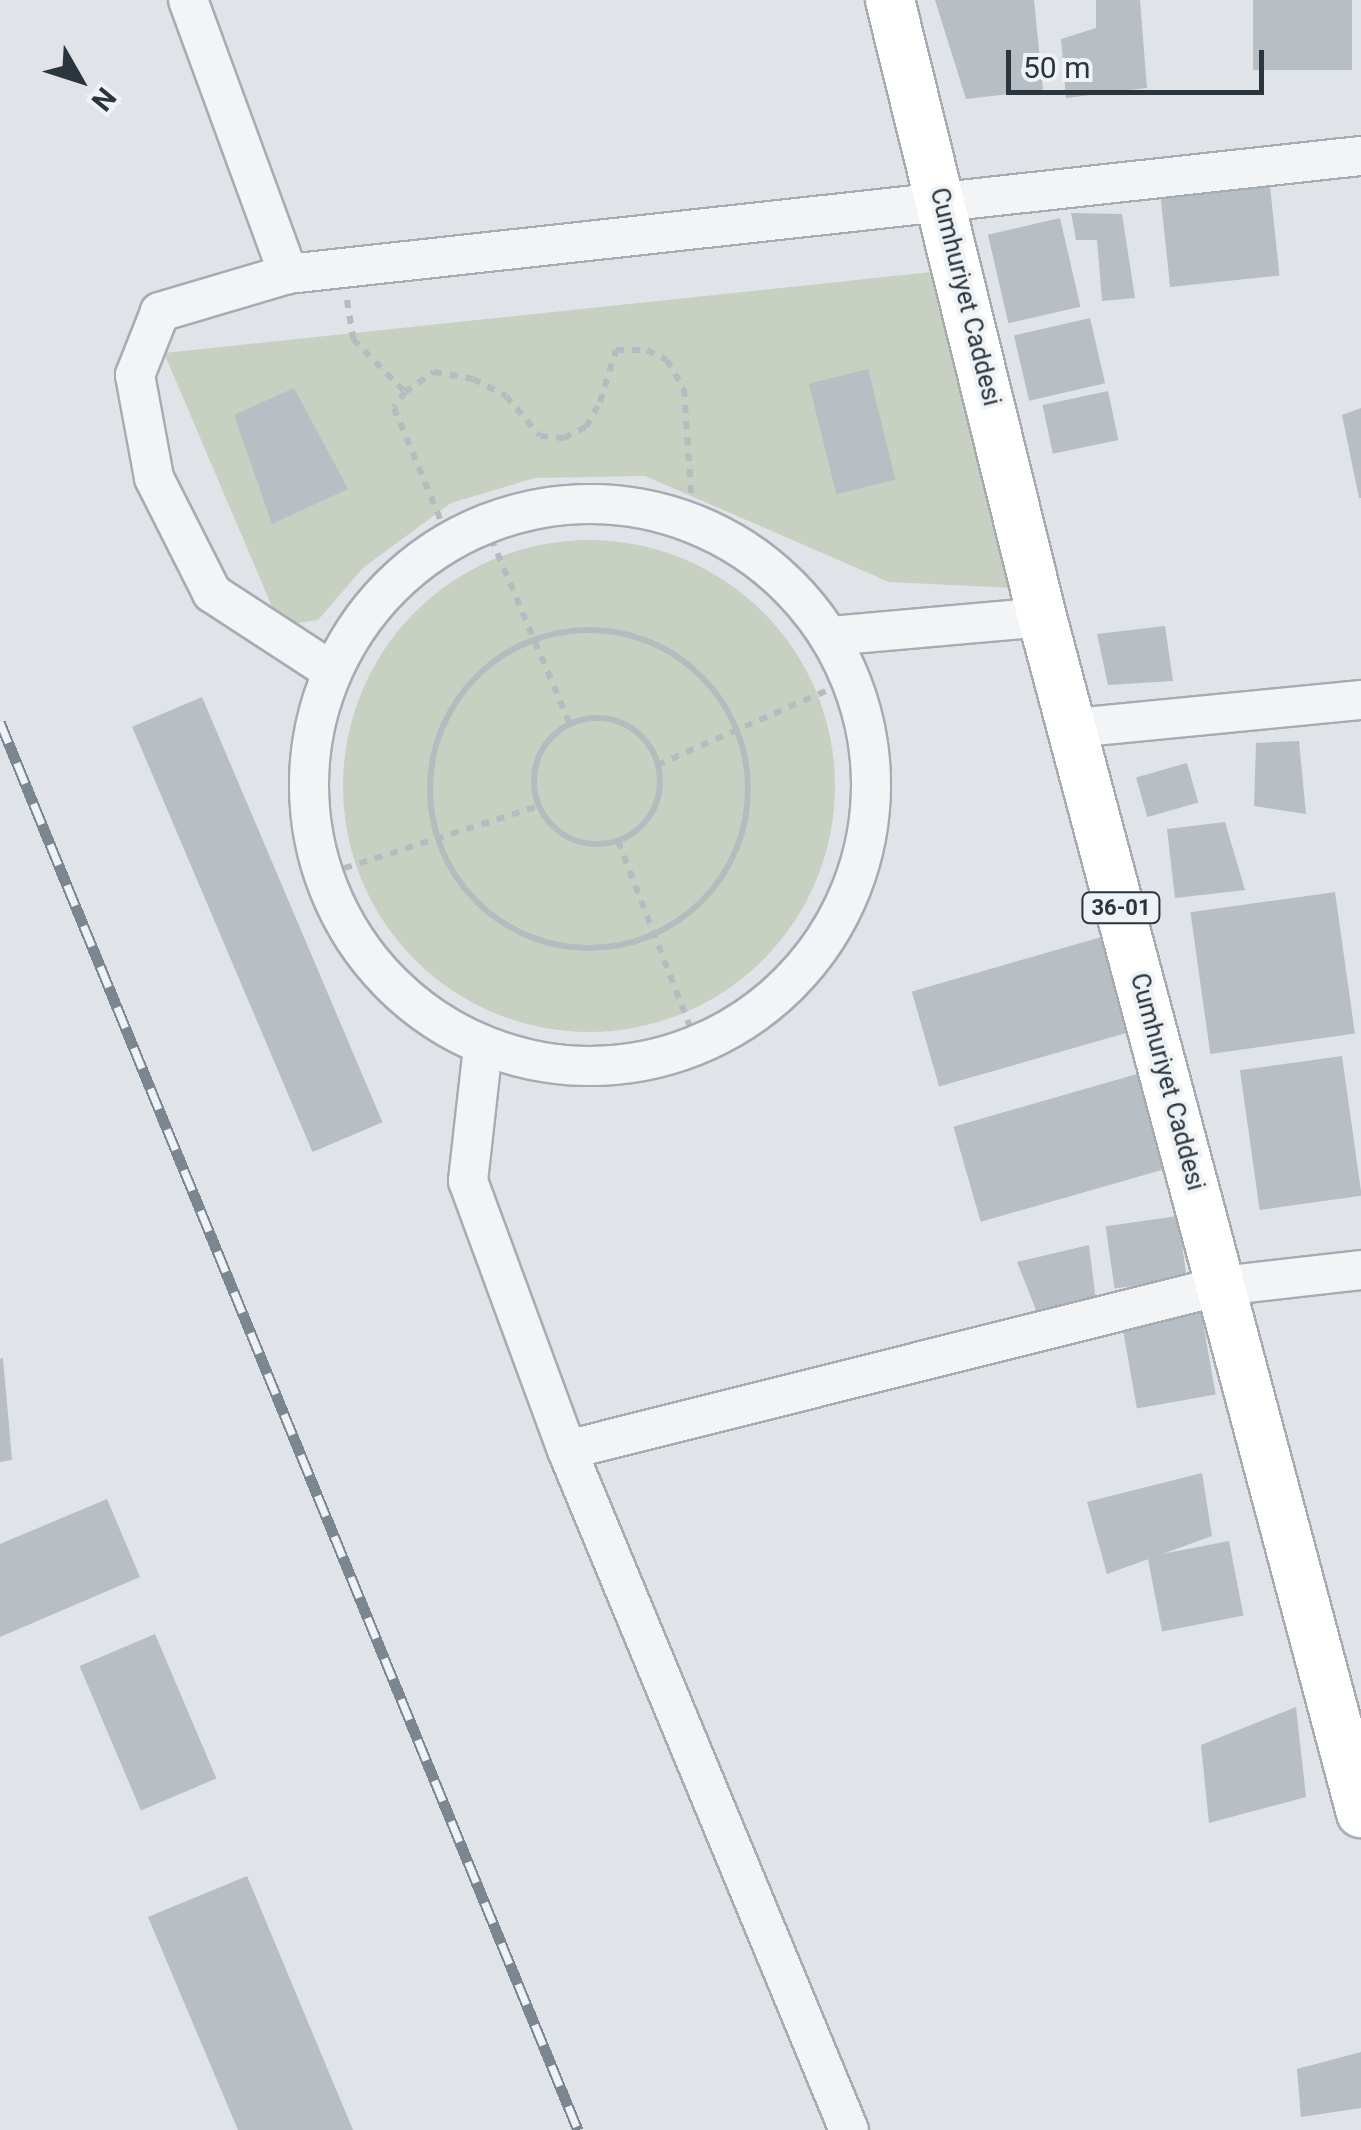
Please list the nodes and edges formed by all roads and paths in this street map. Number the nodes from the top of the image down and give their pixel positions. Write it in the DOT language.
graph roads {
  1 [pos="188,0"];
  2 [pos="890,0"];
  3 [pos="1361,156"];
  4 [pos="943,204"];
  5 [pos="342,269"];
  6 [pos="288,274"];
  7 [pos="405,392"];
  8 [pos="693,521"];
  9 [pos="485,524"];
  10 [pos="449,540"];
  11 [pos="1042,617"];
  12 [pos="830,636"];
  13 [pos="534,640"];
  14 [pos="330,670"];
  15 [pos="855,678"];
  16 [pos="1361,700"];
  17 [pos="570,724"];
  18 [pos="1074,728"];
  19 [pos="736,729"];
  20 [pos="657,765"];
  21 [pos="539,806"];
  22 [pos="618,841"];
  23 [pos="438,844"];
  24 [pos="329,873"];
  25 [pos="650,937"];
  26 [pos="483,1047"];
  27 [pos="698,1047"];
  28 [pos="1361,1270"];
  29 [pos="1222,1286"];
  30 [pos="567,1450"];
  31 [pos="1361,1813"];
  32 [pos="849,2130"];
  1 -- 6 [label="street"];
  2 -- 4 [label="main road, Cumhuriyet Caddesi / 36-01"];
  3 -- 4 [label="street"];
  4 -- 5 [label="street"];
  4 -- 11 [label="main road, Cumhuriyet Caddesi / 36-01"];
  5 -- 6 [label="street"];
  5 -- 7 [label="path"];
  6 -- 14 [label="street"];
  7 -- 8 [label="path"];
  7 -- 10 [label="path"];
  8 -- 9 [label="street"];
  8 -- 12 [label="street"];
  9 -- 10 [label="street"];
  9 -- 13 [label="path"];
  10 -- 14 [label="street"];
  11 -- 12 [label="street"];
  11 -- 18 [label="main road, Cumhuriyet Caddesi / 36-01"];
  12 -- 15 [label="street"];
  13 -- 17 [label="path"];
  13 -- 19 [label="path"];
  13 -- 23 [label="path"];
  14 -- 24 [label="street"];
  15 -- 19 [label="path"];
  15 -- 27 [label="street"];
  16 -- 18 [label="street"];
  17 -- 20 [label="path"];
  17 -- 21 [label="path"];
  18 -- 29 [label="main road, Cumhuriyet Caddesi / 36-01"];
  19 -- 20 [label="path"];
  19 -- 25 [label="path"];
  20 -- 22 [label="path"];
  21 -- 22 [label="path"];
  21 -- 23 [label="path"];
  22 -- 25 [label="path"];
  23 -- 24 [label="path"];
  23 -- 25 [label="path"];
  24 -- 26 [label="street"];
  25 -- 27 [label="path"];
  26 -- 27 [label="street"];
  26 -- 30 [label="street"];
  28 -- 29 [label="street"];
  29 -- 30 [label="street"];
  29 -- 31 [label="main road, Cumhuriyet Caddesi / 36-01"];
  30 -- 32 [label="street"];
}
